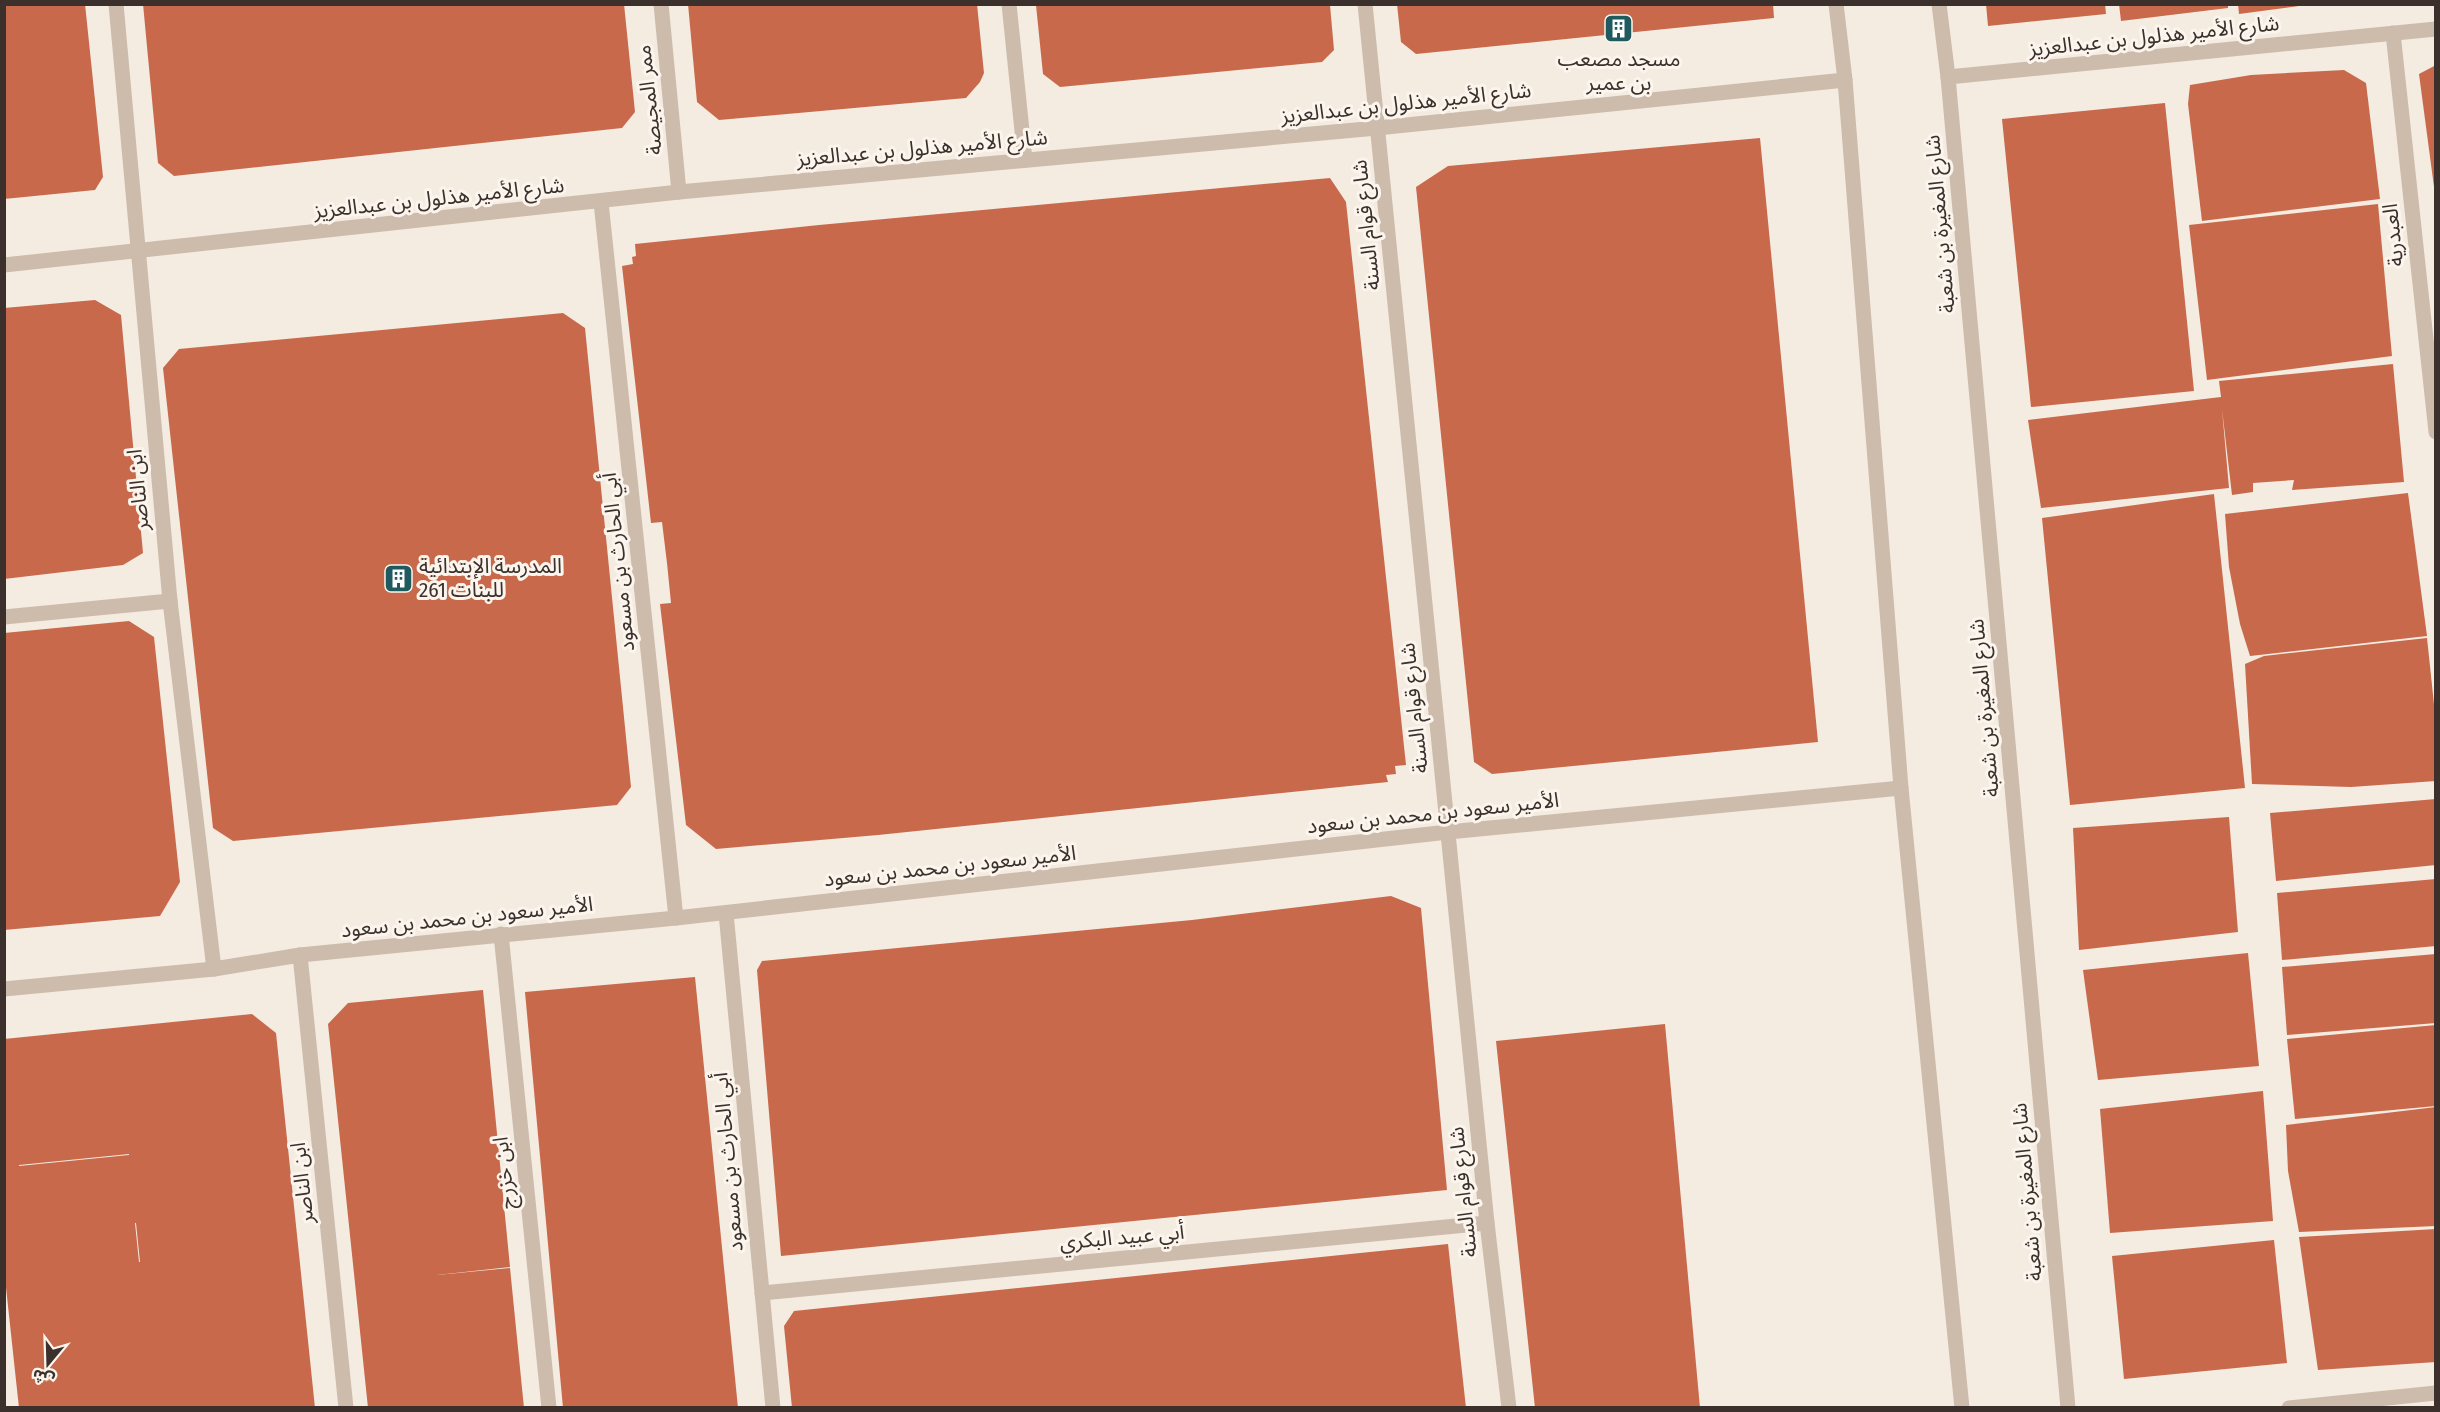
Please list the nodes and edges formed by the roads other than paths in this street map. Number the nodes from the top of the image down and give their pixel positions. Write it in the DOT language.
graph roads {
  1 [pos="116,4"];
  2 [pos="661,4"];
  3 [pos="1009,4"];
  4 [pos="1365,4"];
  5 [pos="1836,4"];
  6 [pos="1940,4"];
  7 [pos="2436,29"];
  8 [pos="2393,33"];
  9 [pos="1948,77"];
  10 [pos="1845,80"];
  11 [pos="1377,128"];
  12 [pos="1025,160"];
  13 [pos="679,192"];
  14 [pos="601,202"];
  15 [pos="137,252"];
  16 [pos="4,265"];
  17 [pos="2436,432"];
  18 [pos="170,601"];
  19 [pos="4,617"];
  20 [pos="1901,788"];
  21 [pos="1448,832"];
  22 [pos="726,913"];
  23 [pos="676,918"];
  24 [pos="501,934"];
  25 [pos="300,954"];
  26 [pos="214,969"];
  27 [pos="4,989"];
  28 [pos="1487,1223"];
  29 [pos="762,1293"];
  30 [pos="2436,1393"];
  31 [pos="346,1407"];
  32 [pos="549,1407"];
  33 [pos="773,1407"];
  34 [pos="1509,1407"];
  35 [pos="1962,1407"];
  36 [pos="2068,1407"];
  37 [pos="2289,1407"];
  1 -- 15 [label="street, ابن الناصر"];
  2 -- 13 [label="street, ممر المجيصة"];
  3 -- 12 [label="street"];
  4 -- 11 [label="street, شارع قوام السنة"];
  5 -- 10 [label="street"];
  6 -- 9 [label="street, شارع المغيرة بن شعبة"];
  7 -- 8 [label="street, شارع الأمير هذلول بن عبدالعزيز"];
  8 -- 9 [label="street, شارع الأمير هذلول بن عبدالعزيز"];
  8 -- 17 [label="street, العبدرية"];
  9 -- 36 [label="street, شارع المغيرة بن شعبة"];
  10 -- 11 [label="street, شارع الأمير هذلول بن عبدالعزيز"];
  10 -- 20 [label="street"];
  11 -- 12 [label="street, شارع الأمير هذلول بن عبدالعزيز"];
  11 -- 21 [label="street, شارع قوام السنة"];
  12 -- 13 [label="street, شارع الأمير هذلول بن عبدالعزيز"];
  13 -- 14 [label="street, شارع الأمير هذلول بن عبدالعزيز"];
  14 -- 15 [label="street, شارع الأمير هذلول بن عبدالعزيز"];
  14 -- 23 [label="street, أبي الحارث بن مسعود"];
  15 -- 16 [label="street, شارع الأمير هذلول بن عبدالعزيز"];
  15 -- 18 [label="street, ابن الناصر"];
  18 -- 19 [label="street"];
  18 -- 26 [label="street, ابن الناصر"];
  20 -- 21 [label="street, الأمير سعود بن محمد بن سعود"];
  20 -- 35 [label="street"];
  21 -- 22 [label="street, الأمير سعود بن محمد بن سعود"];
  21 -- 28 [label="street, شارع قوام السنة"];
  22 -- 23 [label="street, الأمير سعود بن محمد بن سعود"];
  22 -- 29 [label="street, أبي الحارث بن مسعود"];
  23 -- 24 [label="street, الأمير سعود بن محمد بن سعود"];
  24 -- 25 [label="street, الأمير سعود بن محمد بن سعود"];
  24 -- 32 [label="street, ابن خزرج"];
  25 -- 26 [label="street, الأمير سعود بن محمد بن سعود"];
  25 -- 31 [label="street, ابن الناصر"];
  26 -- 27 [label="street, الأمير سعود بن محمد بن سعود"];
  28 -- 29 [label="street, أبي عبيد البكري"];
  28 -- 34 [label="street, شارع قوام السنة"];
  29 -- 33 [label="street, أبي الحارث بن مسعود"];
  30 -- 37 [label="street"];
}
